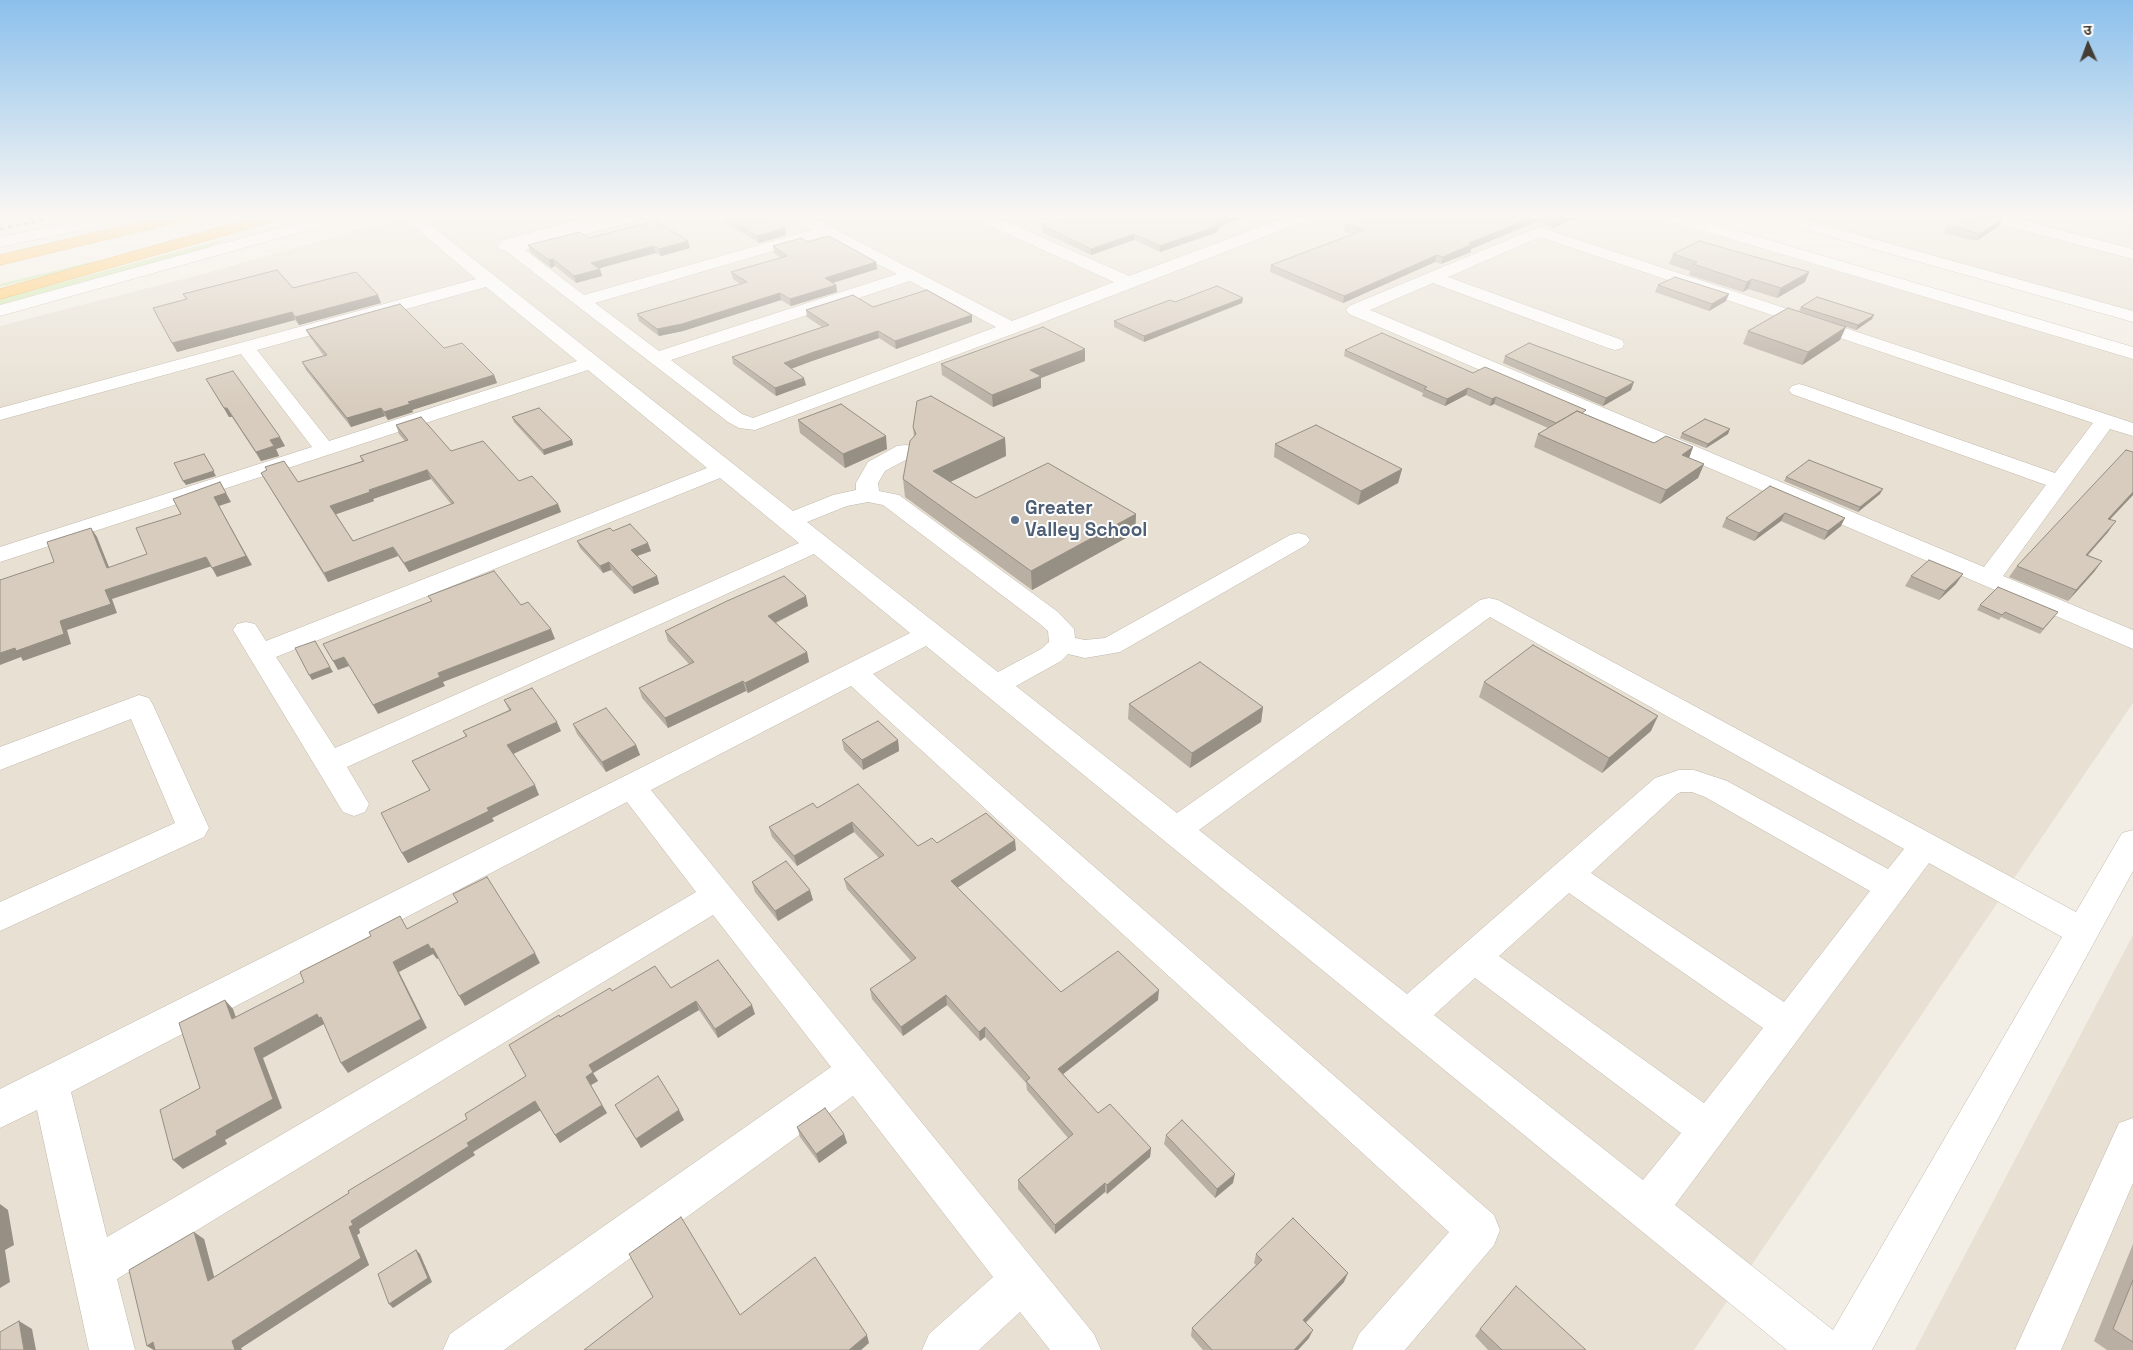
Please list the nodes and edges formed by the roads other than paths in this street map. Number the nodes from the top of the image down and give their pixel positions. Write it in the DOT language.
graph roads {
  1 [pos="50,280"];
  2 [pos="111,280"];
  3 [pos="426,280"];
  4 [pos="514,280"];
  5 [pos="540,280"];
  6 [pos="655,280"];
  7 [pos="897,280"];
  8 [pos="917,280"];
  9 [pos="1123,280"];
  10 [pos="1425,280"];
  11 [pos="1440,280"];
  12 [pos="1683,280"];
  13 [pos="1886,280"];
  14 [pos="1956,280"];
  15 [pos="1991,280"];
  16 [pos="0,294"];
  17 [pos="582,301"];
  18 [pos="0,311"];
  19 [pos="2133,317"];
  20 [pos="1006,324"];
  21 [pos="2114,329"];
  22 [pos="1615,344"];
  23 [pos="245,347"];
  24 [pos="2133,353"];
  25 [pos="657,358"];
  26 [pos="592,363"];
  27 [pos="1799,390"];
  28 [pos="0,414"];
  29 [pos="2105,421"];
  30 [pos="2133,430"];
  31 [pos="325,450"];
  32 [pos="904,451"];
  33 [pos="724,469"];
  34 [pos="2059,482"];
  35 [pos="868,495"];
  36 [pos="789,521"];
  37 [pos="1298,540"];
  38 [pos="817,544"];
  39 [pos="0,554"];
  40 [pos="1988,578"];
  41 [pos="929,634"];
  42 [pos="2133,640"];
  43 [pos="1062,644"];
  44 [pos="853,672"];
  45 [pos="994,686"];
  46 [pos="0,759"];
  47 [pos="329,763"];
  48 [pos="631,786"];
  49 [pos="354,804"];
  50 [pos="1175,831"];
  51 [pos="2133,842"];
  52 [pos="1925,845"];
  53 [pos="1567,874"];
  54 [pos="1893,888"];
  55 [pos="718,895"];
  56 [pos="0,917"];
  57 [pos="2083,932"];
  58 [pos="1474,957"];
  59 [pos="1407,1017"];
  60 [pos="1788,1025"];
  61 [pos="857,1071"];
  62 [pos="50,1083"];
  63 [pos="0,1109"];
  64 [pos="1708,1129"];
  65 [pos="2133,1136"];
  66 [pos="1647,1209"];
  67 [pos="93,1269"];
  68 [pos="1023,1280"];
  69 [pos="112,1350"];
  70 [pos="466,1350"];
  71 [pos="945,1350"];
  72 [pos="1078,1350"];
  73 [pos="1375,1350"];
  74 [pos="1822,1350"];
  75 [pos="1847,1350"];
  76 [pos="2038,1350"];
  1 -- 16 [label="highway"];
  2 -- 18 [label="street"];
  3 -- 23 [label="street"];
  4 -- 26 [label="street"];
  5 -- 17 [label="street"];
  6 -- 17 [label="street"];
  7 -- 25 [label="street"];
  8 -- 20 [label="street"];
  9 -- 20 [label="street"];
  10 -- 40 [label="street"];
  11 -- 22 [label="street"];
  12 -- 29 [label="street"];
  13 -- 24 [label="street"];
  14 -- 21 [label="street"];
  15 -- 19 [label="street"];
  17 -- 25 [label="street"];
  20 -- 25 [label="street"];
  23 -- 28 [label="street"];
  23 -- 31 [label="street"];
  26 -- 31 [label="street"];
  26 -- 33 [label="street"];
  27 -- 34 [label="street"];
  29 -- 30 [label="street"];
  29 -- 34 [label="street"];
  31 -- 39 [label="street"];
  32 -- 35 [label="street"];
  33 -- 36 [label="street"];
  33 -- 47 [label="street"];
  34 -- 40 [label="street"];
  35 -- 36 [label="street"];
  35 -- 43 [label="street"];
  36 -- 38 [label="street"];
  37 -- 43 [label="street"];
  38 -- 41 [label="street"];
  38 -- 47 [label="street"];
  40 -- 42 [label="street"];
  41 -- 44 [label="street"];
  41 -- 45 [label="street"];
  43 -- 45 [label="street"];
  44 -- 48 [label="street"];
  44 -- 73 [label="street"];
  45 -- 50 [label="street"];
  46 -- 56 [label="street"];
  47 -- 49 [label="street"];
  48 -- 55 [label="street"];
  48 -- 62 [label="street"];
  50 -- 52 [label="street"];
  50 -- 59 [label="street"];
  51 -- 57 [label="street"];
  52 -- 54 [label="street"];
  52 -- 57 [label="street"];
  53 -- 54 [label="street"];
  53 -- 58 [label="street"];
  53 -- 60 [label="street"];
  54 -- 60 [label="street"];
  55 -- 61 [label="street"];
  55 -- 67 [label="street"];
  57 -- 75 [label="street"];
  58 -- 59 [label="street"];
  58 -- 64 [label="street"];
  59 -- 66 [label="street"];
  60 -- 64 [label="street"];
  61 -- 68 [label="street"];
  61 -- 70 [label="street"];
  62 -- 63 [label="street"];
  62 -- 67 [label="street"];
  64 -- 66 [label="street"];
  65 -- 76 [label="street"];
  66 -- 74 [label="street"];
  67 -- 69 [label="street"];
  68 -- 71 [label="street"];
  68 -- 72 [label="street"];
}
